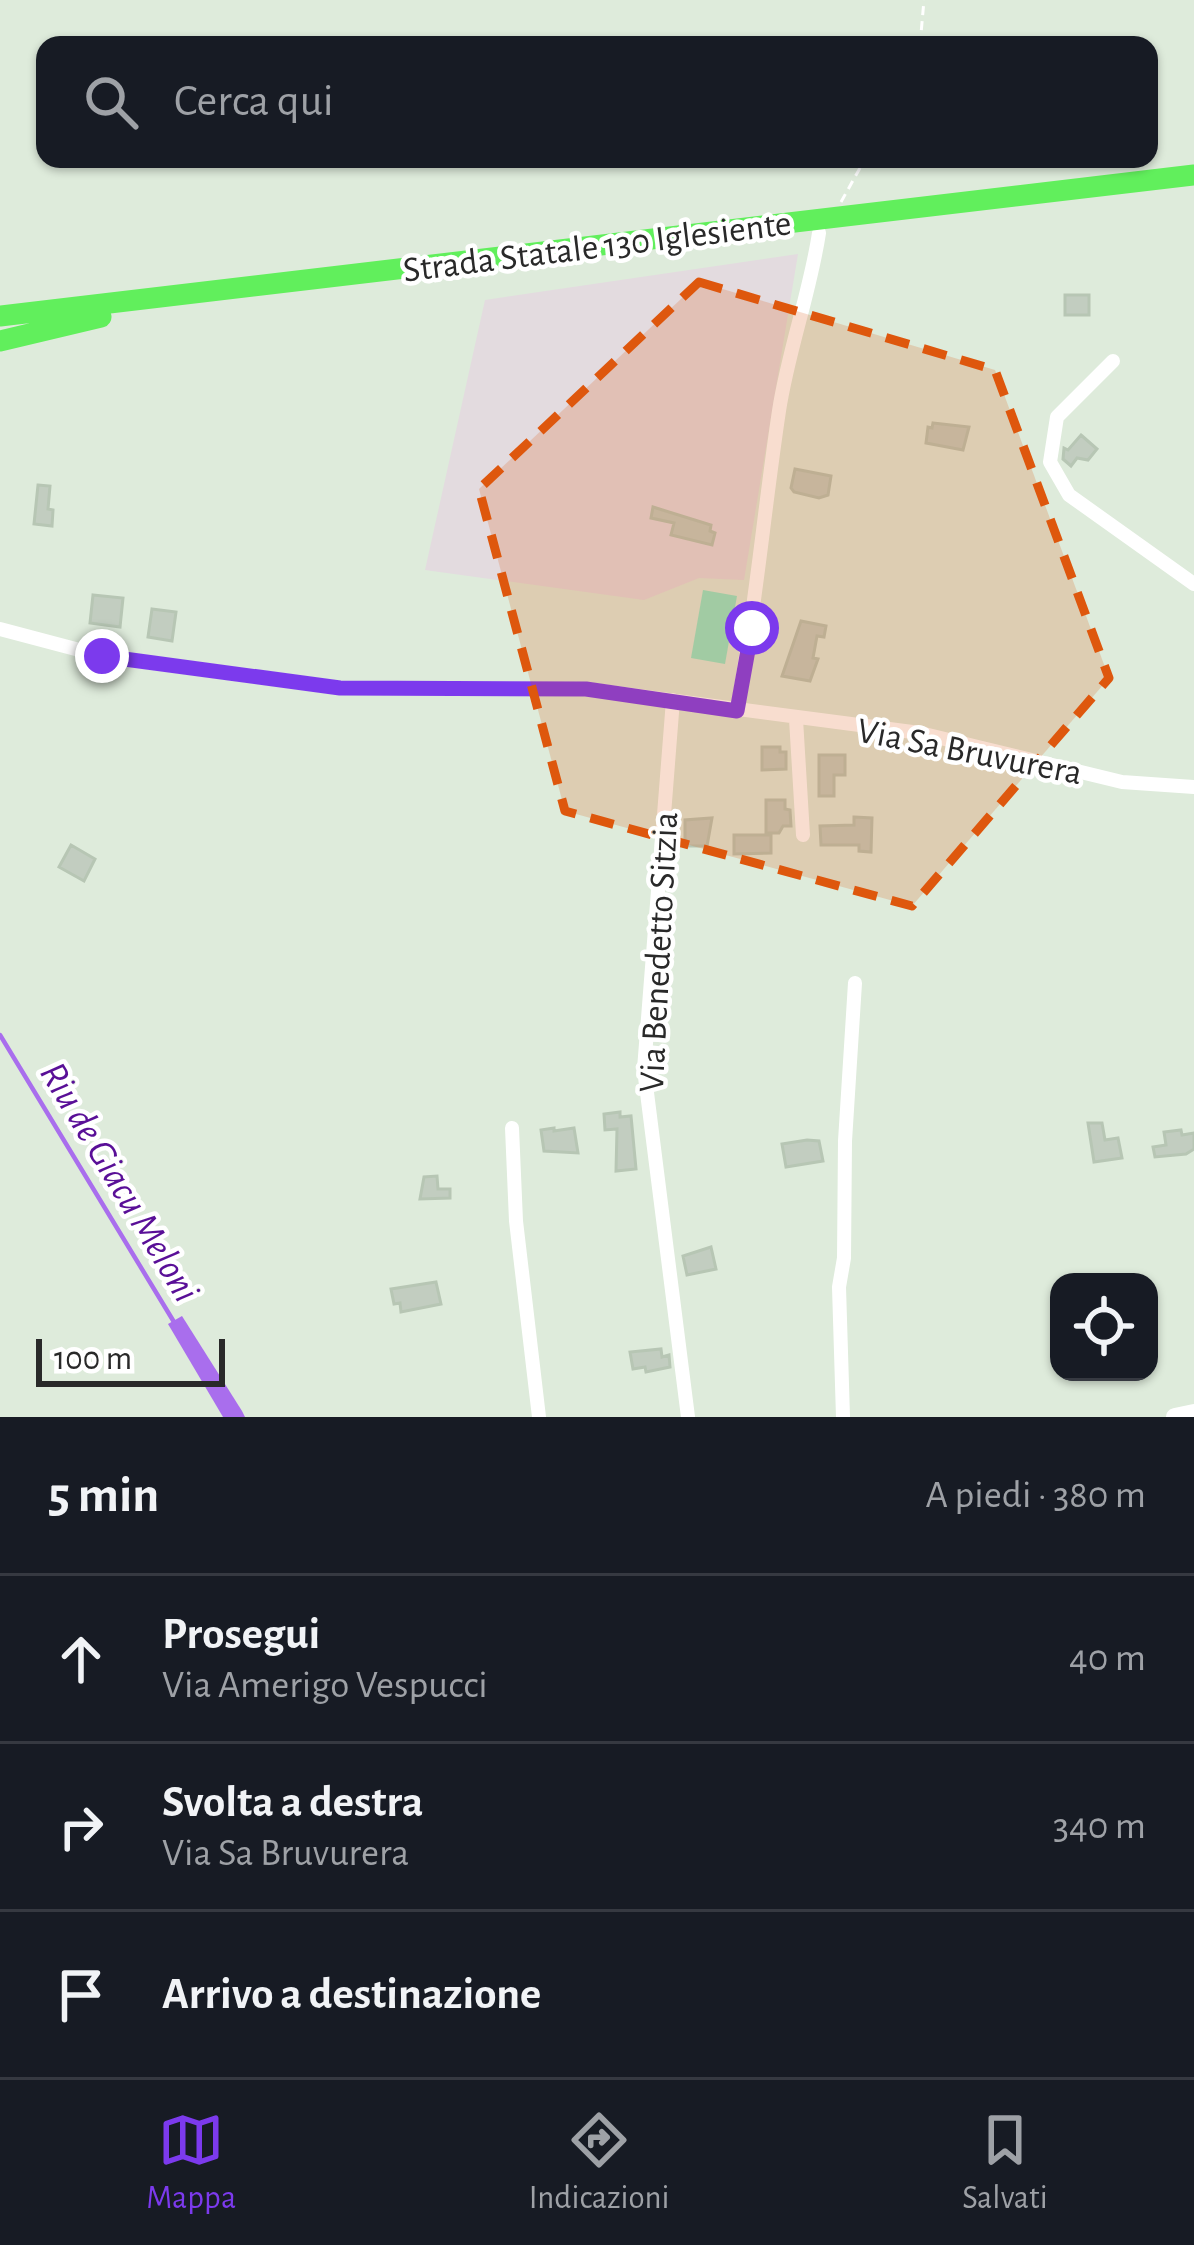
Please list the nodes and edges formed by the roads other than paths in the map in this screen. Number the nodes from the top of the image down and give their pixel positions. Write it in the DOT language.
graph roads {
  1 [pos="1194,175"];
  2 [pos="1194,189"];
  3 [pos="819,232"];
  4 [pos="0,316"];
  5 [pos="100,317"];
  6 [pos="0,328"];
  7 [pos="0,341"];
  8 [pos="1114,361"];
  9 [pos="1194,584"];
  10 [pos="0,628"];
  11 [pos="673,700"];
  12 [pos="737,711"];
  13 [pos="796,719"];
  14 [pos="1194,787"];
  15 [pos="803,835"];
  16 [pos="855,983"];
  17 [pos="512,1128"];
  18 [pos="1194,1413"];
  19 [pos="539,1417"];
  20 [pos="688,1417"];
  21 [pos="843,1417"];
  22 [pos="1175,1417"];
  1 -- 4 [label="main road, Strada Statale 130 Iglesiente"];
  2 -- 3 [label="main road, Strada Statale 130 Iglesiente"];
  3 -- 5 [label="main road, Strada Statale 130 Iglesiente"];
  3 -- 12 [label="street"];
  5 -- 6 [label="main road, Strada Statale 130 Iglesiente"];
  5 -- 7 [label="main road"];
  8 -- 9 [label="street"];
  10 -- 11 [label="street, Via Sa Bruvurera"];
  11 -- 12 [label="street, Via Sa Bruvurera"];
  11 -- 20 [label="street, Via Benedetto Sitzia"];
  12 -- 13 [label="street, Via Sa Bruvurera"];
  13 -- 14 [label="street, Via Sa Bruvurera"];
  13 -- 15 [label="street"];
  16 -- 21 [label="street"];
  17 -- 19 [label="street"];
  18 -- 22 [label="main road"];
}
